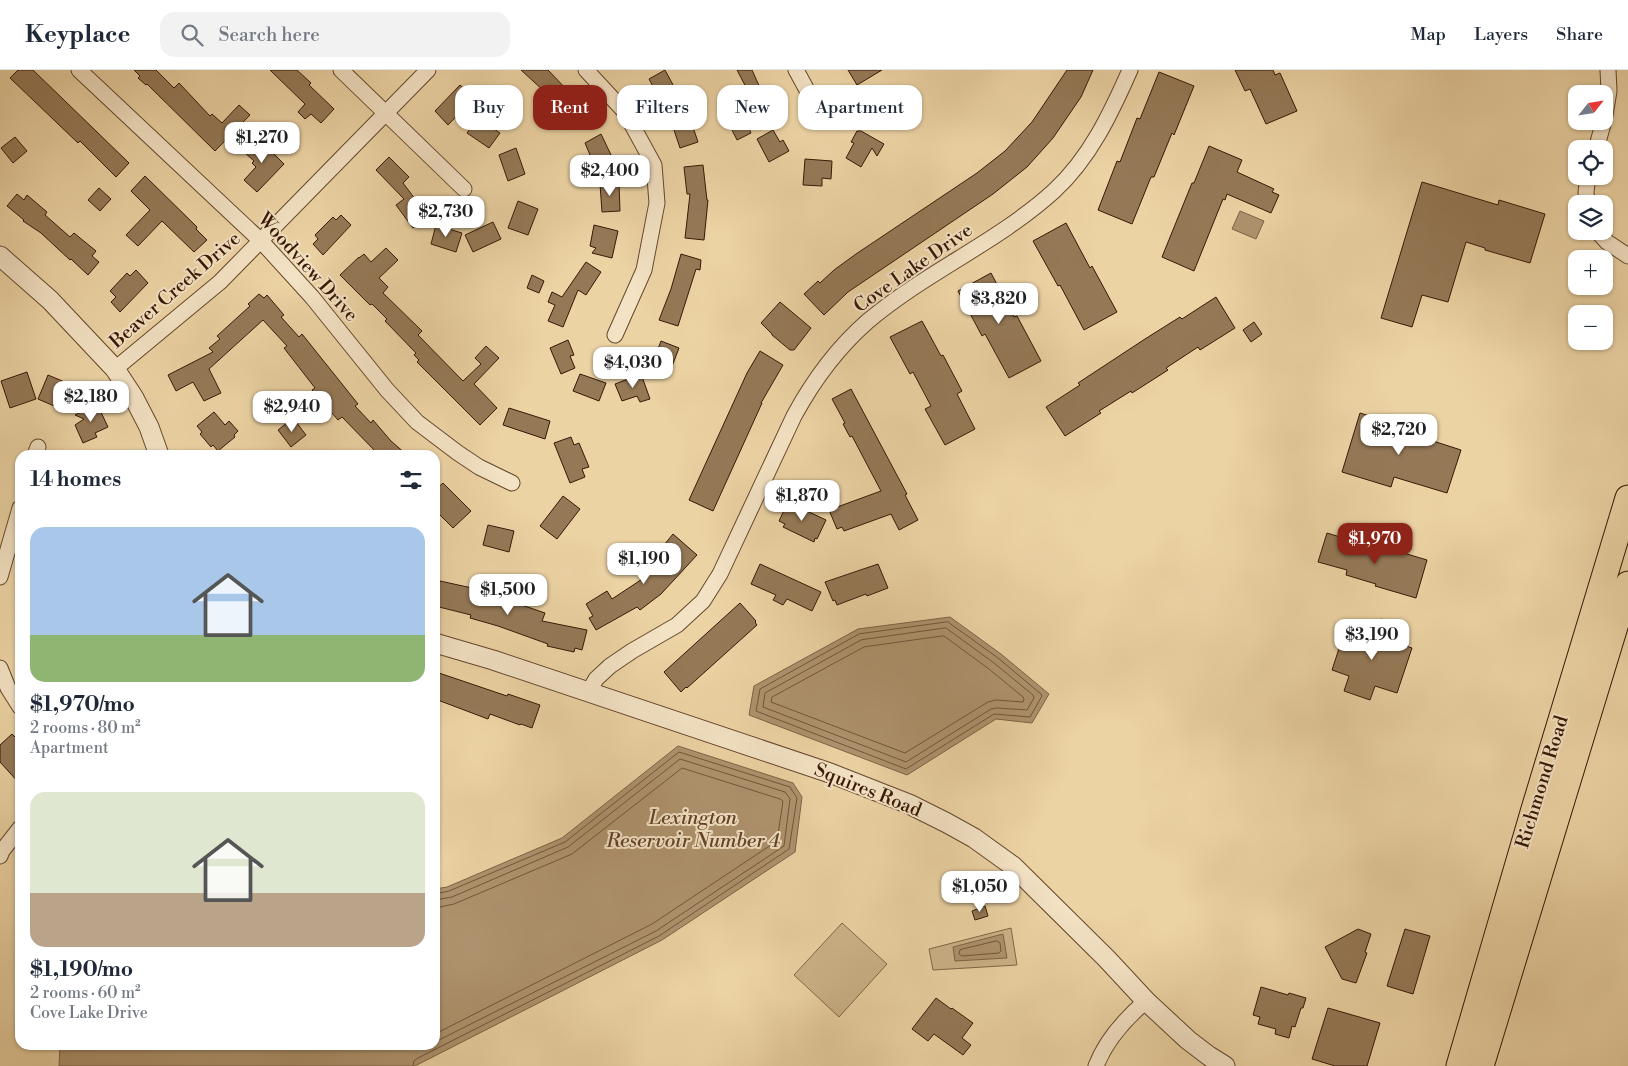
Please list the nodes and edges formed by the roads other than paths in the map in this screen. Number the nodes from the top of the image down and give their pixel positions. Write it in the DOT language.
graph roads {
  1 [pos="79,70"];
  2 [pos="341,70"];
  3 [pos="428,70"];
  4 [pos="586,70"];
  5 [pos="796,70"];
  6 [pos="1130,70"];
  7 [pos="1608,70"];
  8 [pos="804,85"];
  9 [pos="1609,85"];
  10 [pos="386,114"];
  11 [pos="464,189"];
  12 [pos="1605,240"];
  13 [pos="261,241"];
  14 [pos="0,256"];
  15 [pos="1628,256"];
  16 [pos="615,335"];
  17 [pos="116,368"];
  18 [pos="157,450"];
  19 [pos="512,483"];
  20 [pos="1628,498"];
  21 [pos="15,525"];
  22 [pos="0,577"];
  23 [pos="1628,584"];
  24 [pos="440,644"];
  25 [pos="0,668"];
  26 [pos="588,693"];
  27 [pos="15,699"];
  28 [pos="15,834"];
  29 [pos="0,856"];
  30 [pos="1146,1001"];
  31 [pos="1096,1066"];
  32 [pos="1225,1066"];
  33 [pos="1459,1066"];
  34 [pos="1481,1066"];
  1 -- 13 [label="street, Woodview Drive"];
  2 -- 10 [label="street"];
  3 -- 10 [label="street, Beaver Creek Drive"];
  4 -- 16 [label="street"];
  5 -- 8 [label="street"];
  6 -- 26 [label="street, Cove Lake Drive"];
  7 -- 9 [label="street"];
  10 -- 11 [label="street"];
  10 -- 13 [label="street, Beaver Creek Drive"];
  12 -- 15 [label="street"];
  13 -- 17 [label="street, Beaver Creek Drive"];
  13 -- 19 [label="street, Woodview Drive"];
  14 -- 17 [label="street"];
  17 -- 18 [label="street"];
  20 -- 33 [label="highway, Richmond Road"];
  21 -- 22 [label="street"];
  23 -- 34 [label="highway, Richmond Road"];
  24 -- 26 [label="street, Squires Road"];
  25 -- 27 [label="street"];
  26 -- 30 [label="street, Squires Road"];
  28 -- 29 [label="street"];
  30 -- 31 [label="street"];
  30 -- 32 [label="street, Squires Road"];
}
